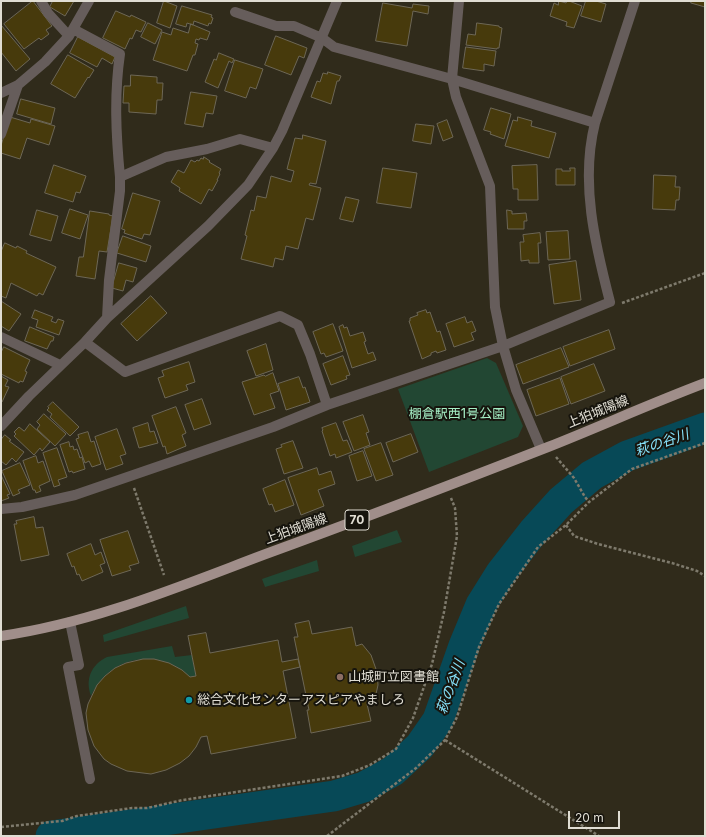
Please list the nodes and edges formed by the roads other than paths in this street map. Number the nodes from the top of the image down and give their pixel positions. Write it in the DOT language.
graph roads {
  1 [pos="41,1"];
  2 [pos="89,1"];
  3 [pos="337,1"];
  4 [pos="459,1"];
  5 [pos="632,2"];
  6 [pos="235,12"];
  7 [pos="71,33"];
  8 [pos="322,38"];
  9 [pos="452,79"];
  10 [pos="18,85"];
  11 [pos="1,93"];
  12 [pos="595,122"];
  13 [pos="1,134"];
  14 [pos="273,148"];
  15 [pos="120,177"];
  16 [pos="107,318"];
  17 [pos="1,337"];
  18 [pos="85,342"];
  19 [pos="503,346"];
  20 [pos="60,364"];
  21 [pos="705,383"];
  22 [pos="327,405"];
  23 [pos="1,426"];
  24 [pos="544,448"];
  25 [pos="1,509"];
  26 [pos="70,622"];
  27 [pos="1,636"];
  28 [pos="90,779"];
  1 -- 7 [label="street"];
  2 -- 7 [label="street"];
  3 -- 8 [label="street"];
  4 -- 9 [label="street"];
  5 -- 12 [label="street"];
  6 -- 8 [label="street"];
  7 -- 10 [label="street"];
  7 -- 15 [label="street"];
  8 -- 9 [label="street"];
  8 -- 14 [label="street"];
  9 -- 12 [label="street"];
  9 -- 19 [label="street"];
  10 -- 11 [label="street"];
  10 -- 13 [label="street"];
  12 -- 19 [label="street"];
  14 -- 15 [label="street"];
  14 -- 16 [label="street"];
  15 -- 16 [label="street"];
  16 -- 18 [label="street"];
  17 -- 20 [label="street"];
  18 -- 20 [label="street"];
  18 -- 22 [label="street"];
  19 -- 22 [label="street"];
  19 -- 24 [label="street"];
  20 -- 23 [label="street"];
  21 -- 24 [label="main road, 上狛城陽線 / 70"];
  22 -- 25 [label="street"];
  24 -- 26 [label="main road, 上狛城陽線 / 70"];
  26 -- 27 [label="main road, 上狛城陽線 / 70"];
  26 -- 28 [label="street"];
}
